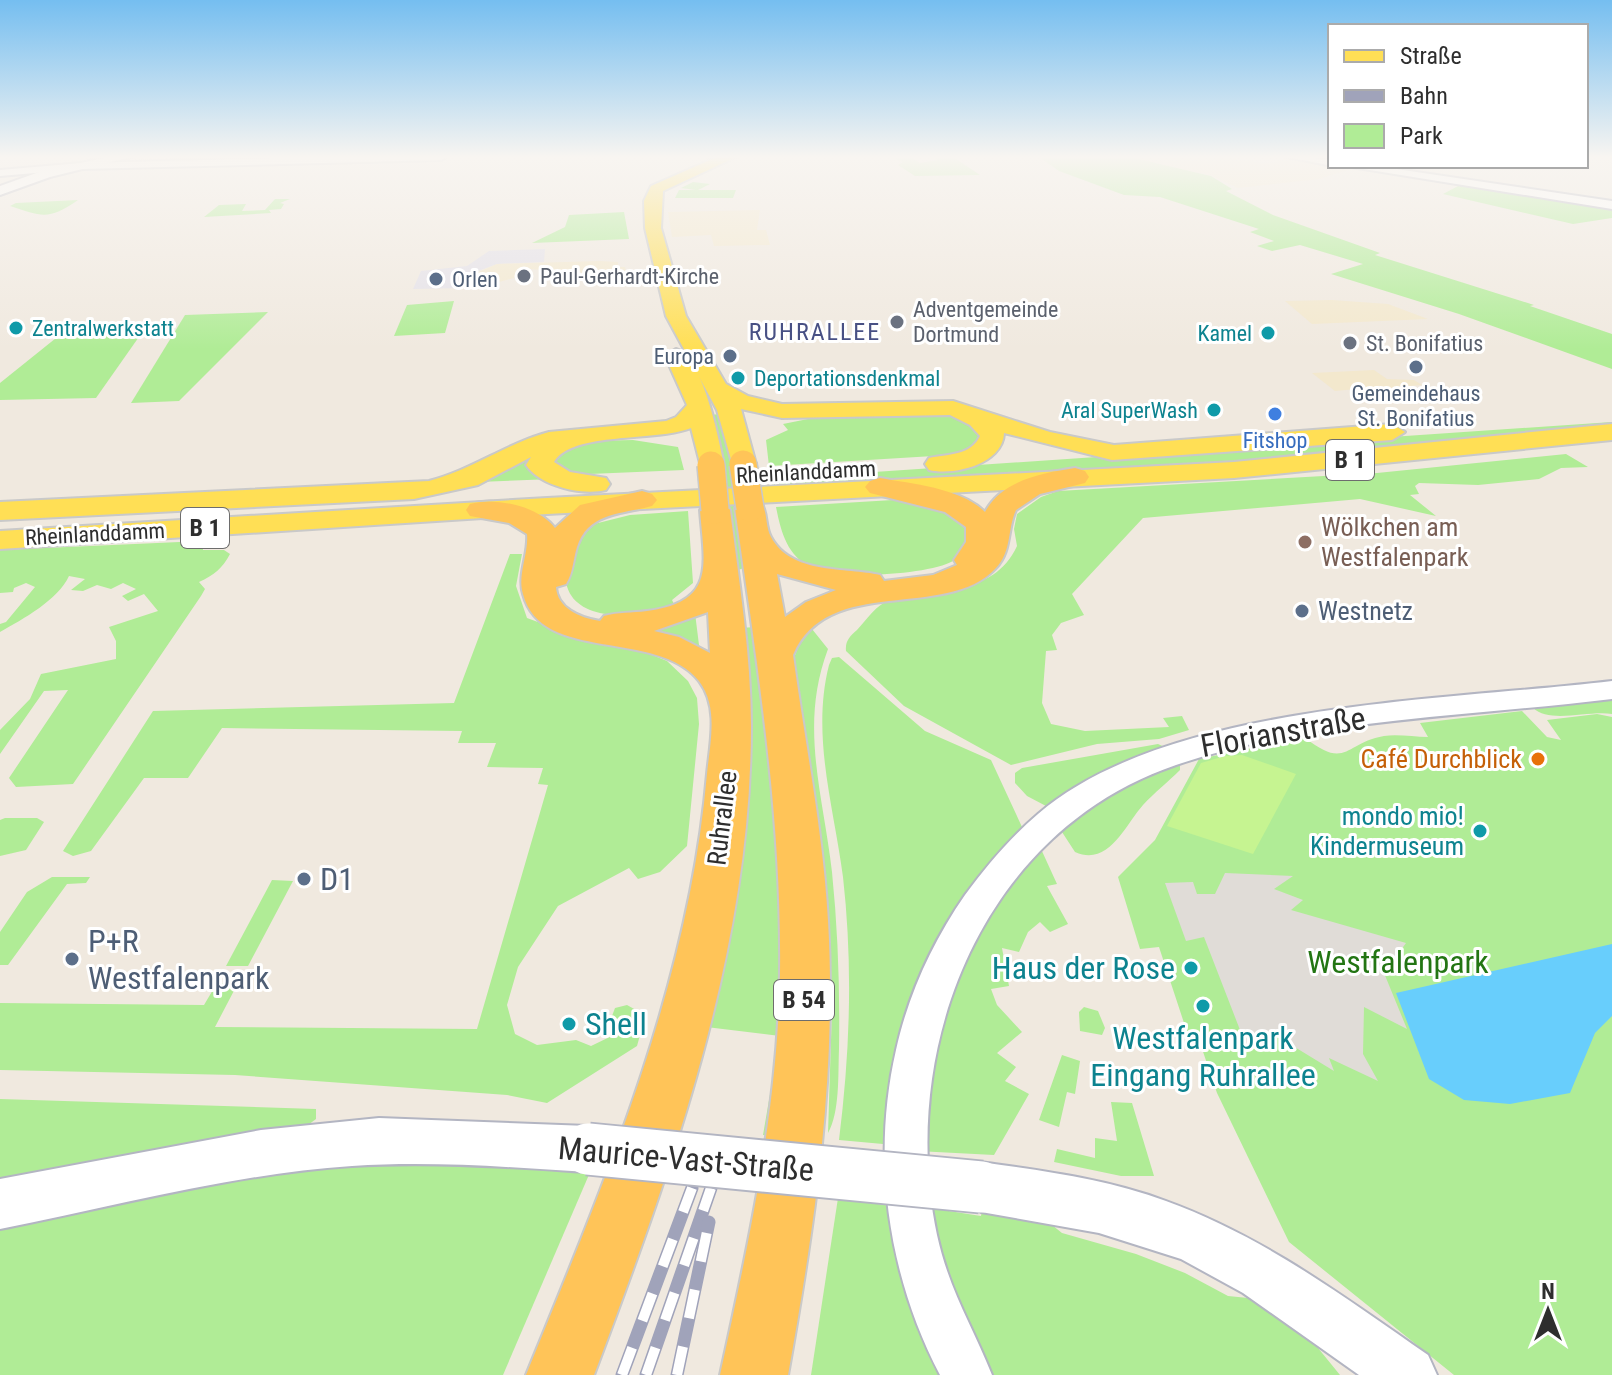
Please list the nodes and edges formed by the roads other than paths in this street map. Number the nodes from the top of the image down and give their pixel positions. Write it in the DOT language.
graph roads {
  1 [pos="644,221"];
  2 [pos="652,221"];
  3 [pos="652,247"];
  4 [pos="679,340"];
  5 [pos="719,389"];
  6 [pos="699,406"];
  7 [pos="1612,417"];
  8 [pos="1612,432"];
  9 [pos="1612,440"];
  10 [pos="1532,442"];
  11 [pos="1112,452"];
  12 [pos="742,457"];
  13 [pos="710,462"];
  14 [pos="938,464"];
  15 [pos="1075,477"];
  16 [pos="596,484"];
  17 [pos="880,487"];
  18 [pos="401,491"];
  19 [pos="642,500"];
  20 [pos="481,510"];
  21 [pos="0,511"];
  22 [pos="754,528"];
  23 [pos="0,540"];
  24 [pos="722,574"];
  25 [pos="773,660"];
  26 [pos="1612,690"];
  27 [pos="730,702"];
  28 [pos="0,1204"];
  29 [pos="1342,1331"];
  30 [pos="560,1375"];
  31 [pos="754,1375"];
  32 [pos="967,1375"];
  33 [pos="1380,1375"];
  34 [pos="1408,1375"];
  1 -- 3 [label="main road, Ruhrallee / B 54"];
  2 -- 3 [label="main road, Ruhrallee / B 54"];
  3 -- 4 [label="main road, Ruhrallee / B 54"];
  4 -- 5 [label="main road, Ruhrallee / B 54"];
  4 -- 6 [label="main road, Ruhrallee / B 54"];
  5 -- 11 [label="main road"];
  5 -- 12 [label="main road, Ruhrallee / B 54"];
  6 -- 13 [label="main road, Ruhrallee / B 54"];
  6 -- 18 [label="main road"];
  7 -- 11 [label="main road, Rheinlanddamm / B 1"];
  8 -- 10 [label="main road, Rheinlanddamm / B 1"];
  9 -- 10 [label="main road, Rheinlanddamm"];
  10 -- 15 [label="main road, Rheinlanddamm / B 1"];
  11 -- 14 [label="main road, Rheinlanddamm / B 1"];
  12 -- 14 [label="main road"];
  12 -- 22 [label="highway, Ruhrallee / B 54, bridge"];
  13 -- 16 [label="main road"];
  13 -- 24 [label="highway, Ruhrallee / B 54, bridge"];
  14 -- 16 [label="main road, Rheinlanddamm / B 1"];
  15 -- 17 [label="main road, Rheinlanddamm / B 1"];
  15 -- 25 [label="highway"];
  16 -- 18 [label="main road, Rheinlanddamm / B 1"];
  17 -- 19 [label="main road, Rheinlanddamm / B 1"];
  17 -- 22 [label="highway"];
  18 -- 21 [label="main road, Rheinlanddamm / B 1"];
  19 -- 20 [label="main road, Rheinlanddamm / B 1"];
  19 -- 24 [label="highway"];
  20 -- 23 [label="main road, Rheinlanddamm / B 1"];
  20 -- 27 [label="highway"];
  22 -- 25 [label="highway, Ruhrallee / B 54"];
  24 -- 27 [label="highway, Ruhrallee / B 54"];
  25 -- 31 [label="highway, Ruhrallee / B 54"];
  26 -- 32 [label="street, Florianstraße"];
  27 -- 30 [label="highway, Ruhrallee / B 54"];
  28 -- 29 [label="main road, Maurice-Vast-Straße, bridge"];
  29 -- 33 [label="main road, Maurice-Vast-Straße"];
  29 -- 34 [label="main road, Maurice-Vast-Straße"];
}
